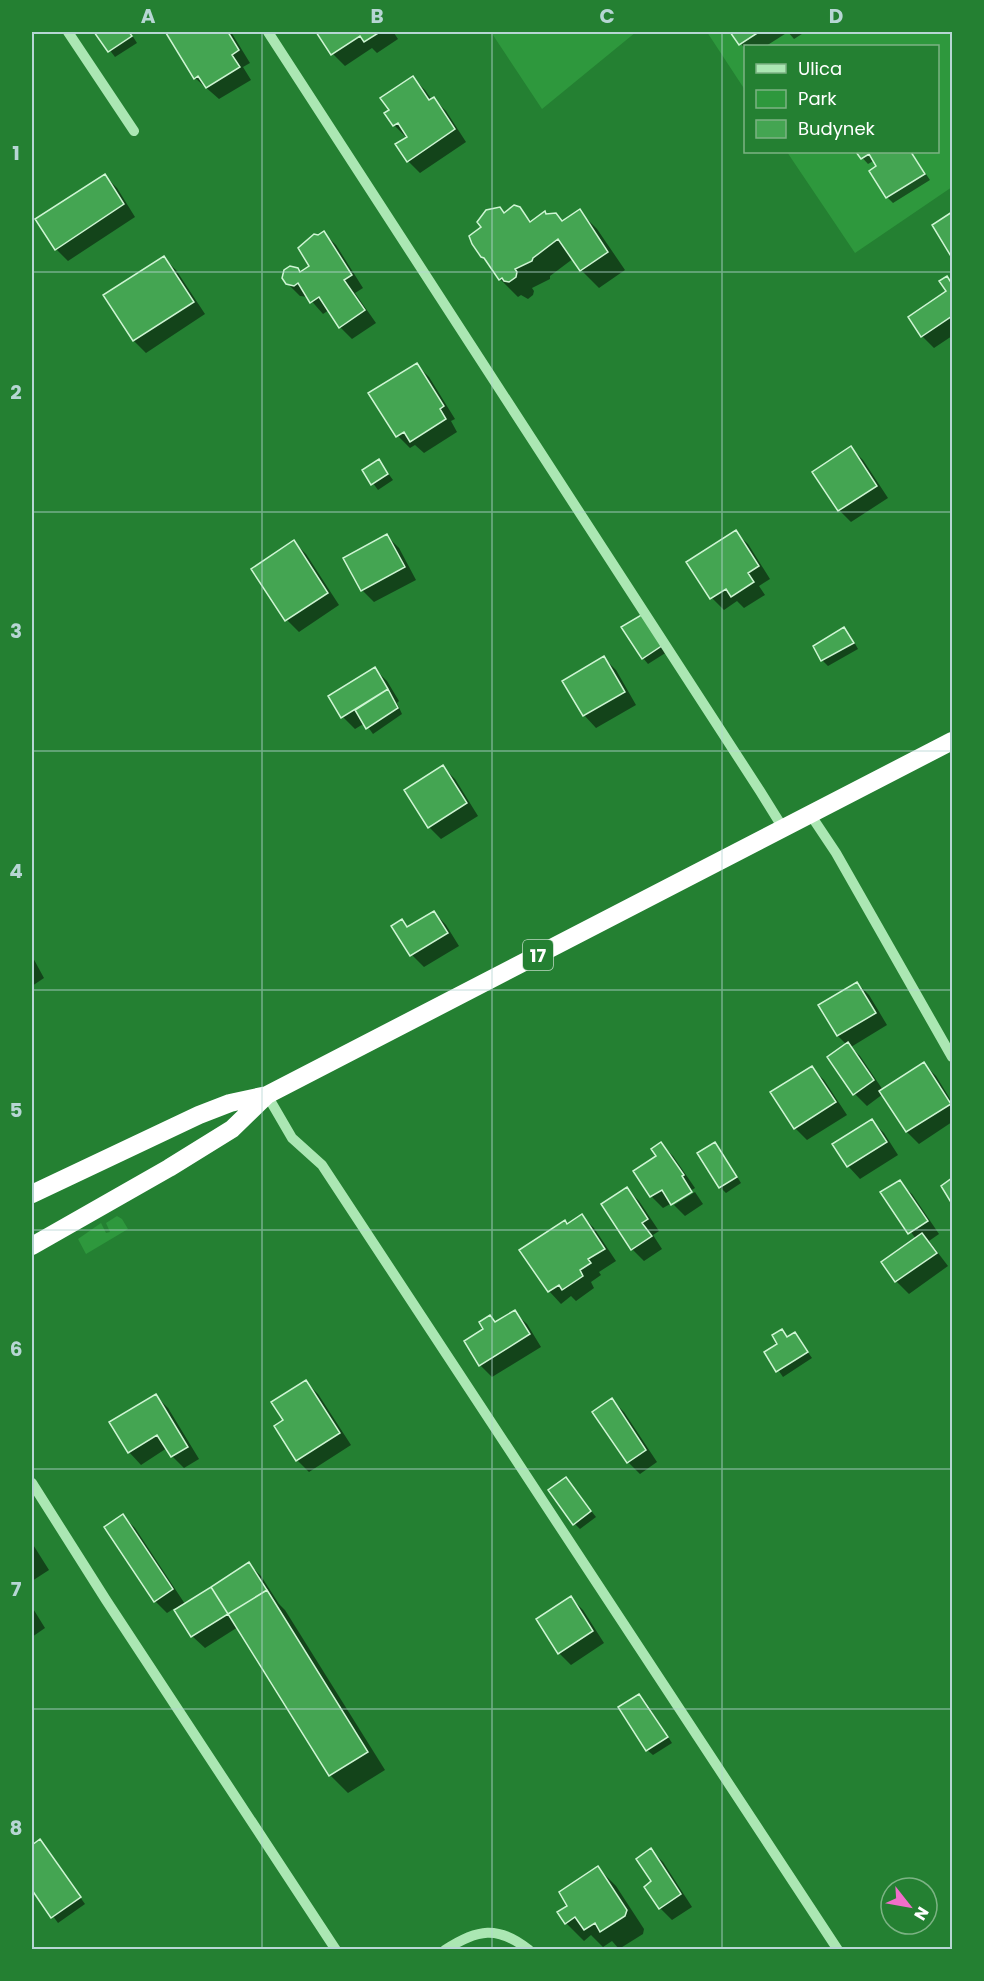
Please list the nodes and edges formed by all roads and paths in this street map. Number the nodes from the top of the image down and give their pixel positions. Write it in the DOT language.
graph roads {
  1 [pos="68,32"];
  2 [pos="268,32"];
  3 [pos="134,131"];
  4 [pos="952,741"];
  5 [pos="810,814"];
  6 [pos="783,828"];
  7 [pos="952,1057"];
  8 [pos="267,1095"];
  9 [pos="32,1194"];
  10 [pos="32,1246"];
  11 [pos="32,1483"];
  12 [pos="336,1950"];
  13 [pos="445,1950"];
  14 [pos="529,1950"];
  15 [pos="838,1950"];
  1 -- 3 [label="street"];
  2 -- 6 [label="street"];
  4 -- 5 [label="highway, 17"];
  5 -- 6 [label="highway, 17"];
  5 -- 7 [label="street"];
  6 -- 8 [label="highway, 17"];
  8 -- 9 [label="highway, 17"];
  8 -- 10 [label="highway, 17"];
  8 -- 15 [label="street"];
  11 -- 12 [label="street"];
  13 -- 14 [label="street"];
}
